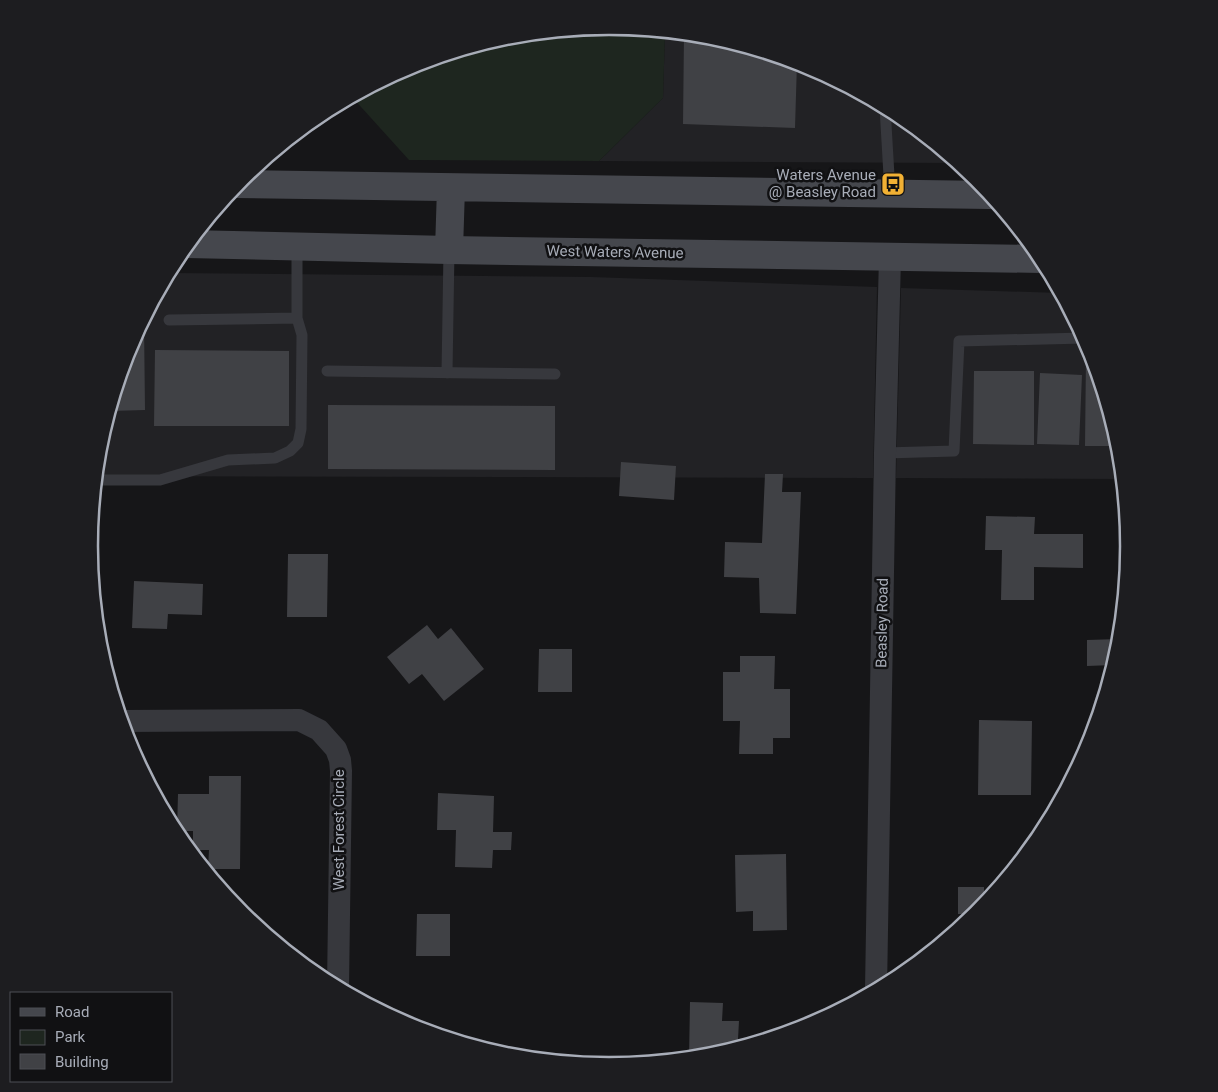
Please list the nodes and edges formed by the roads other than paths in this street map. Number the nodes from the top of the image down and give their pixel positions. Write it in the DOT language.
graph roads {
  1 [pos="886,116"];
  2 [pos="249,184"];
  3 [pos="451,188"];
  4 [pos="890,194"];
  5 [pos="979,195"];
  6 [pos="197,244"];
  7 [pos="297,247"];
  8 [pos="449,250"];
  9 [pos="890,257"];
  10 [pos="1032,259"];
  11 [pos="297,318"];
  12 [pos="169,320"];
  13 [pos="1075,338"];
  14 [pos="326,371"];
  15 [pos="447,373"];
  16 [pos="555,374"];
  17 [pos="885,453"];
  18 [pos="102,480"];
  19 [pos="129,721"];
  20 [pos="338,979"];
  21 [pos="876,981"];
  1 -- 4 [label="lane"];
  2 -- 3 [label="main road"];
  3 -- 4 [label="main road"];
  3 -- 8 [label="main road"];
  4 -- 5 [label="main road"];
  6 -- 7 [label="main road, West Waters Avenue"];
  7 -- 8 [label="main road, West Waters Avenue"];
  7 -- 11 [label="lane"];
  8 -- 9 [label="main road, West Waters Avenue"];
  8 -- 15 [label="lane"];
  9 -- 10 [label="main road, West Waters Avenue"];
  9 -- 17 [label="street, Beasley Road"];
  11 -- 12 [label="lane"];
  11 -- 18 [label="lane"];
  13 -- 17 [label="lane"];
  14 -- 15 [label="lane"];
  15 -- 16 [label="lane"];
  17 -- 21 [label="street, Beasley Road"];
  19 -- 20 [label="street, West Forest Circle"];
}
